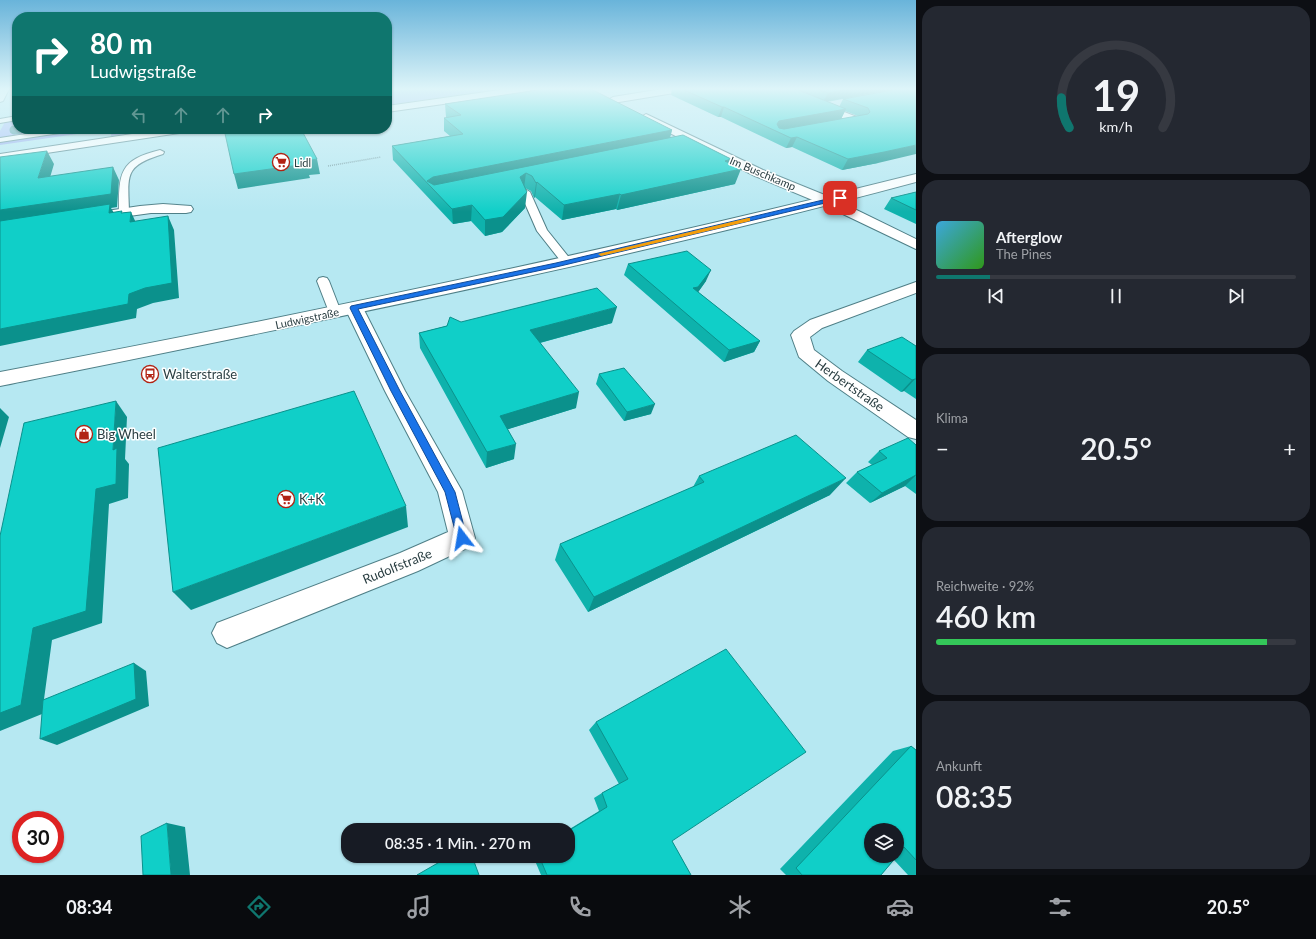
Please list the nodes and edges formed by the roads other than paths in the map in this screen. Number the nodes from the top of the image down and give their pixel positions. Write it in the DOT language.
graph roads {
  1 [pos="670,130"];
  2 [pos="40,134"];
  3 [pos="153,134"];
  4 [pos="0,140"];
  5 [pos="694,142"];
  6 [pos="681,145"];
  7 [pos="160,152"];
  8 [pos="0,157"];
  9 [pos="916,178"];
  10 [pos="525,192"];
  11 [pos="827,201"];
  12 [pos="186,209"];
  13 [pos="124,212"];
  14 [pos="77,219"];
  15 [pos="916,245"];
  16 [pos="567,262"];
  17 [pos="323,281"];
  18 [pos="916,287"];
  19 [pos="345,310"];
  20 [pos="0,379"];
  21 [pos="916,431"];
  22 [pos="227,633"];
  1 -- 5 [label="street, Im Buschkamp"];
  2 -- 4 [label="lane"];
  3 -- 8 [label="street"];
  5 -- 6 [label="lane"];
  5 -- 11 [label="street, Im Buschkamp"];
  7 -- 13 [label="lane"];
  9 -- 11 [label="street, Ludwigstraße"];
  10 -- 16 [label="lane"];
  11 -- 15 [label="street, Im Buschkamp"];
  11 -- 16 [label="street, Ludwigstraße"];
  12 -- 13 [label="street"];
  13 -- 14 [label="street"];
  16 -- 19 [label="street, Ludwigstraße"];
  17 -- 19 [label="lane"];
  18 -- 21 [label="street, Herbertstraße"];
  19 -- 20 [label="street, Ludwigstraße"];
  19 -- 22 [label="street, Rudolfstraße"];
}
